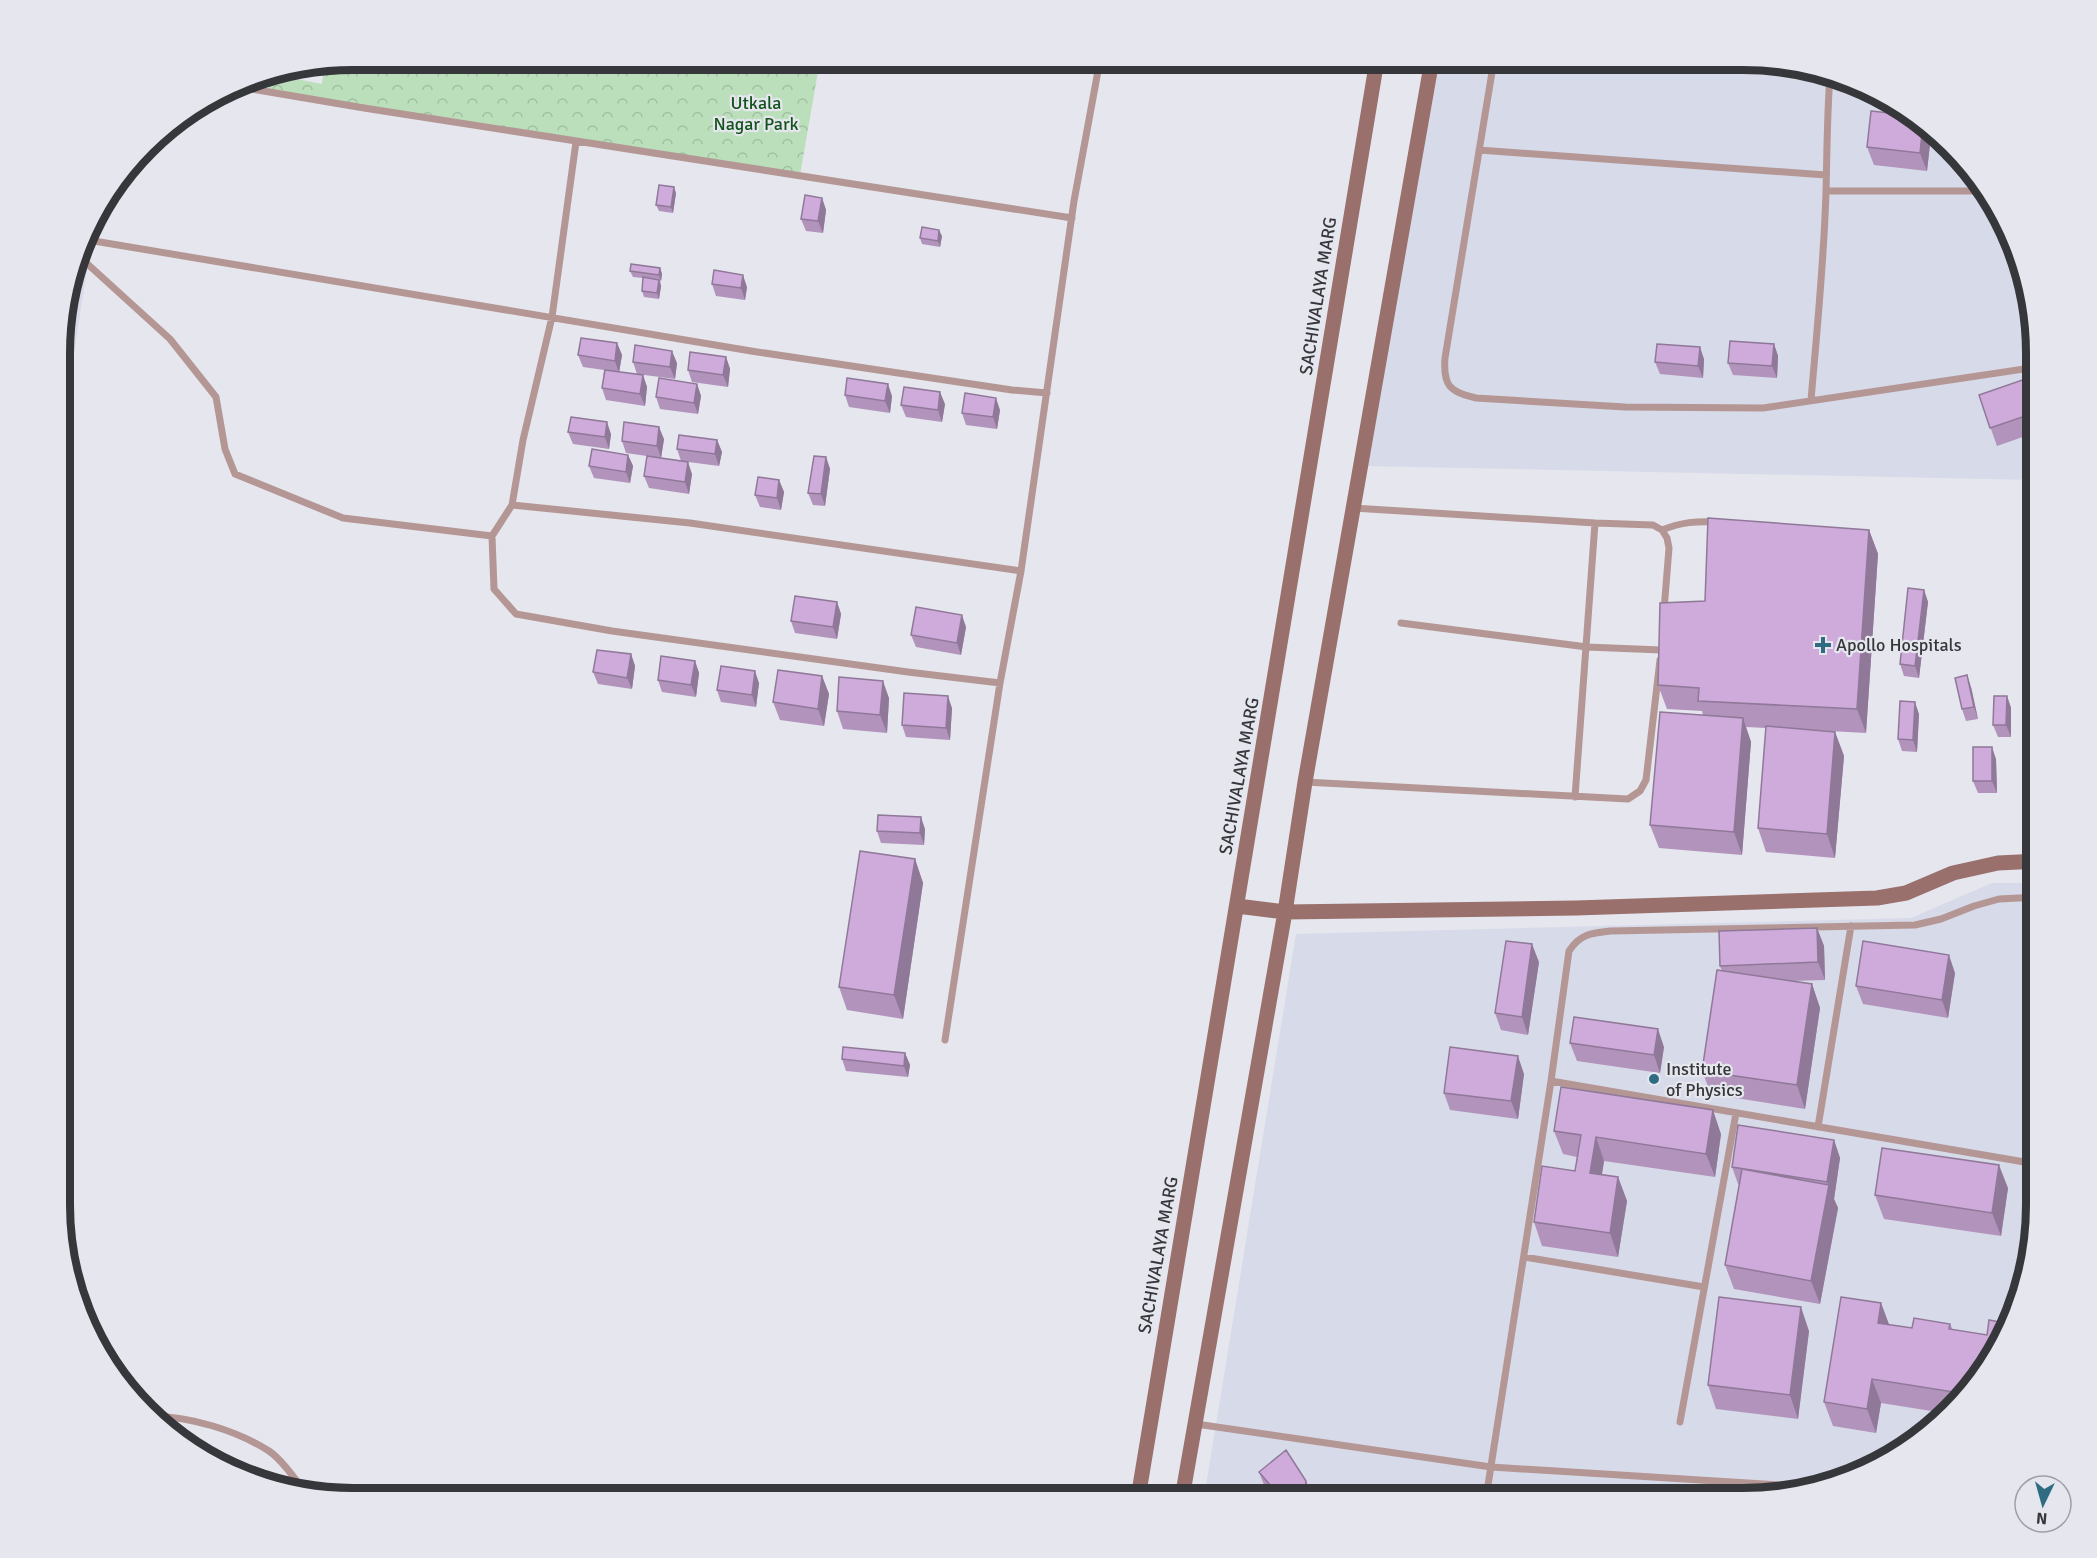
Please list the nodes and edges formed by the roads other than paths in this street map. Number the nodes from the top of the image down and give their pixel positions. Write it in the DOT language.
graph roads {
  1 [pos="1099,70"];
  2 [pos="1375,70"];
  3 [pos="1430,70"];
  4 [pos="1492,70"];
  5 [pos="1829,84"];
  6 [pos="253,89"];
  7 [pos="576,142"];
  8 [pos="1479,150"];
  9 [pos="1826,175"];
  10 [pos="1826,191"];
  11 [pos="1975,191"];
  12 [pos="1072,218"];
  13 [pos="94,241"];
  14 [pos="86,263"];
  15 [pos="552,317"];
  16 [pos="2026,370"];
  17 [pos="1047,393"];
  18 [pos="1811,400"];
  19 [pos="512,505"];
  20 [pos="1353,508"];
  21 [pos="1595,523"];
  22 [pos="1727,523"];
  23 [pos="1662,530"];
  24 [pos="492,536"];
  25 [pos="1021,571"];
  26 [pos="1663,616"];
  27 [pos="1401,623"];
  28 [pos="1662,639"];
  29 [pos="1587,646"];
  30 [pos="1661,650"];
  31 [pos="1000,683"];
  32 [pos="1305,782"];
  33 [pos="1575,797"];
  34 [pos="2026,862"];
  35 [pos="2026,898"];
  36 [pos="1237,906"];
  37 [pos="1285,912"];
  38 [pos="1851,926"];
  39 [pos="945,1040"];
  40 [pos="1551,1081"];
  41 [pos="1736,1113"];
  42 [pos="1818,1126"];
  43 [pos="2026,1162"];
  44 [pos="1524,1257"];
  45 [pos="1704,1287"];
  46 [pos="167,1417"];
  47 [pos="1680,1422"];
  48 [pos="1195,1424"];
  49 [pos="1491,1467"];
  50 [pos="298,1482"];
  51 [pos="1768,1486"];
  52 [pos="1140,1488"];
  53 [pos="1184,1488"];
  54 [pos="1488,1488"];
  1 -- 12 [label="lane"];
  2 -- 36 [label="main road, SACHIVALAYA MARG"];
  3 -- 20 [label="main road"];
  4 -- 8 [label="lane"];
  5 -- 9 [label="lane"];
  6 -- 7 [label="lane"];
  7 -- 12 [label="lane"];
  7 -- 15 [label="lane"];
  8 -- 9 [label="lane"];
  8 -- 18 [label="lane"];
  9 -- 10 [label="lane"];
  10 -- 11 [label="lane"];
  10 -- 18 [label="lane"];
  12 -- 17 [label="lane"];
  13 -- 15 [label="lane"];
  14 -- 24 [label="lane"];
  15 -- 17 [label="lane"];
  15 -- 19 [label="lane"];
  16 -- 18 [label="lane"];
  17 -- 25 [label="lane"];
  19 -- 24 [label="lane"];
  19 -- 25 [label="lane"];
  20 -- 21 [label="lane"];
  20 -- 32 [label="main road"];
  21 -- 23 [label="lane"];
  21 -- 29 [label="lane"];
  22 -- 23 [label="lane"];
  23 -- 26 [label="lane"];
  24 -- 31 [label="lane"];
  25 -- 31 [label="lane"];
  27 -- 29 [label="lane"];
  28 -- 30 [label="lane"];
  29 -- 30 [label="lane"];
  29 -- 33 [label="lane"];
  30 -- 33 [label="lane"];
  31 -- 39 [label="lane"];
  32 -- 33 [label="lane"];
  32 -- 37 [label="main road"];
  34 -- 37 [label="main road"];
  35 -- 38 [label="lane"];
  36 -- 37 [label="main road"];
  36 -- 52 [label="main road, SACHIVALAYA MARG"];
  37 -- 48 [label="main road"];
  38 -- 40 [label="lane"];
  38 -- 42 [label="lane"];
  40 -- 41 [label="lane"];
  40 -- 44 [label="lane"];
  41 -- 42 [label="lane"];
  41 -- 45 [label="lane"];
  42 -- 43 [label="lane"];
  44 -- 45 [label="lane"];
  44 -- 49 [label="lane"];
  45 -- 47 [label="lane"];
  46 -- 50 [label="lane"];
  48 -- 49 [label="lane"];
  48 -- 53 [label="main road"];
  49 -- 51 [label="lane"];
  49 -- 54 [label="lane"];
}
